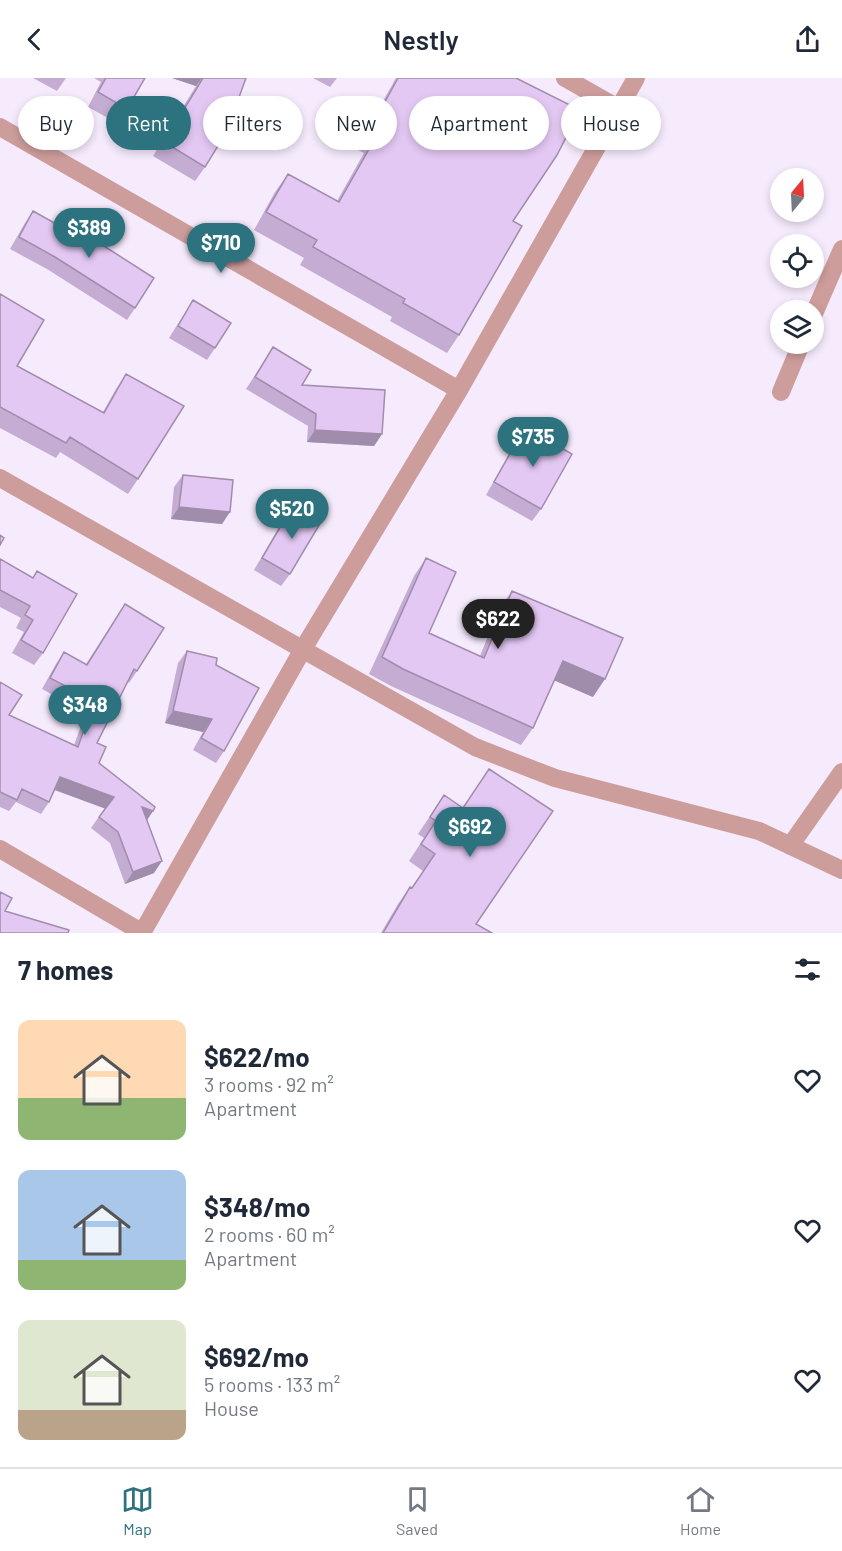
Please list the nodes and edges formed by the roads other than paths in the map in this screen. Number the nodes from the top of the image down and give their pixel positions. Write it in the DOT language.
graph roads {
  1 [pos="565,78"];
  2 [pos="636,78"];
  3 [pos="597,96"];
  4 [pos="625,96"];
  5 [pos="0,127"];
  6 [pos="594,150"];
  7 [pos="842,249"];
  8 [pos="820,300"];
  9 [pos="797,354"];
  10 [pos="459,390"];
  11 [pos="781,392"];
  12 [pos="0,478"];
  13 [pos="303,650"];
  14 [pos="842,772"];
  15 [pos="790,846"];
  16 [pos="0,849"];
  17 [pos="842,870"];
  18 [pos="142,933"];
  1 -- 3 [label="street"];
  2 -- 4 [label="street"];
  5 -- 10 [label="street"];
  6 -- 10 [label="street"];
  7 -- 8 [label="street"];
  9 -- 11 [label="street"];
  10 -- 13 [label="street"];
  12 -- 13 [label="street"];
  13 -- 15 [label="street"];
  13 -- 18 [label="street"];
  14 -- 15 [label="street"];
  15 -- 17 [label="street"];
  16 -- 18 [label="street"];
}
